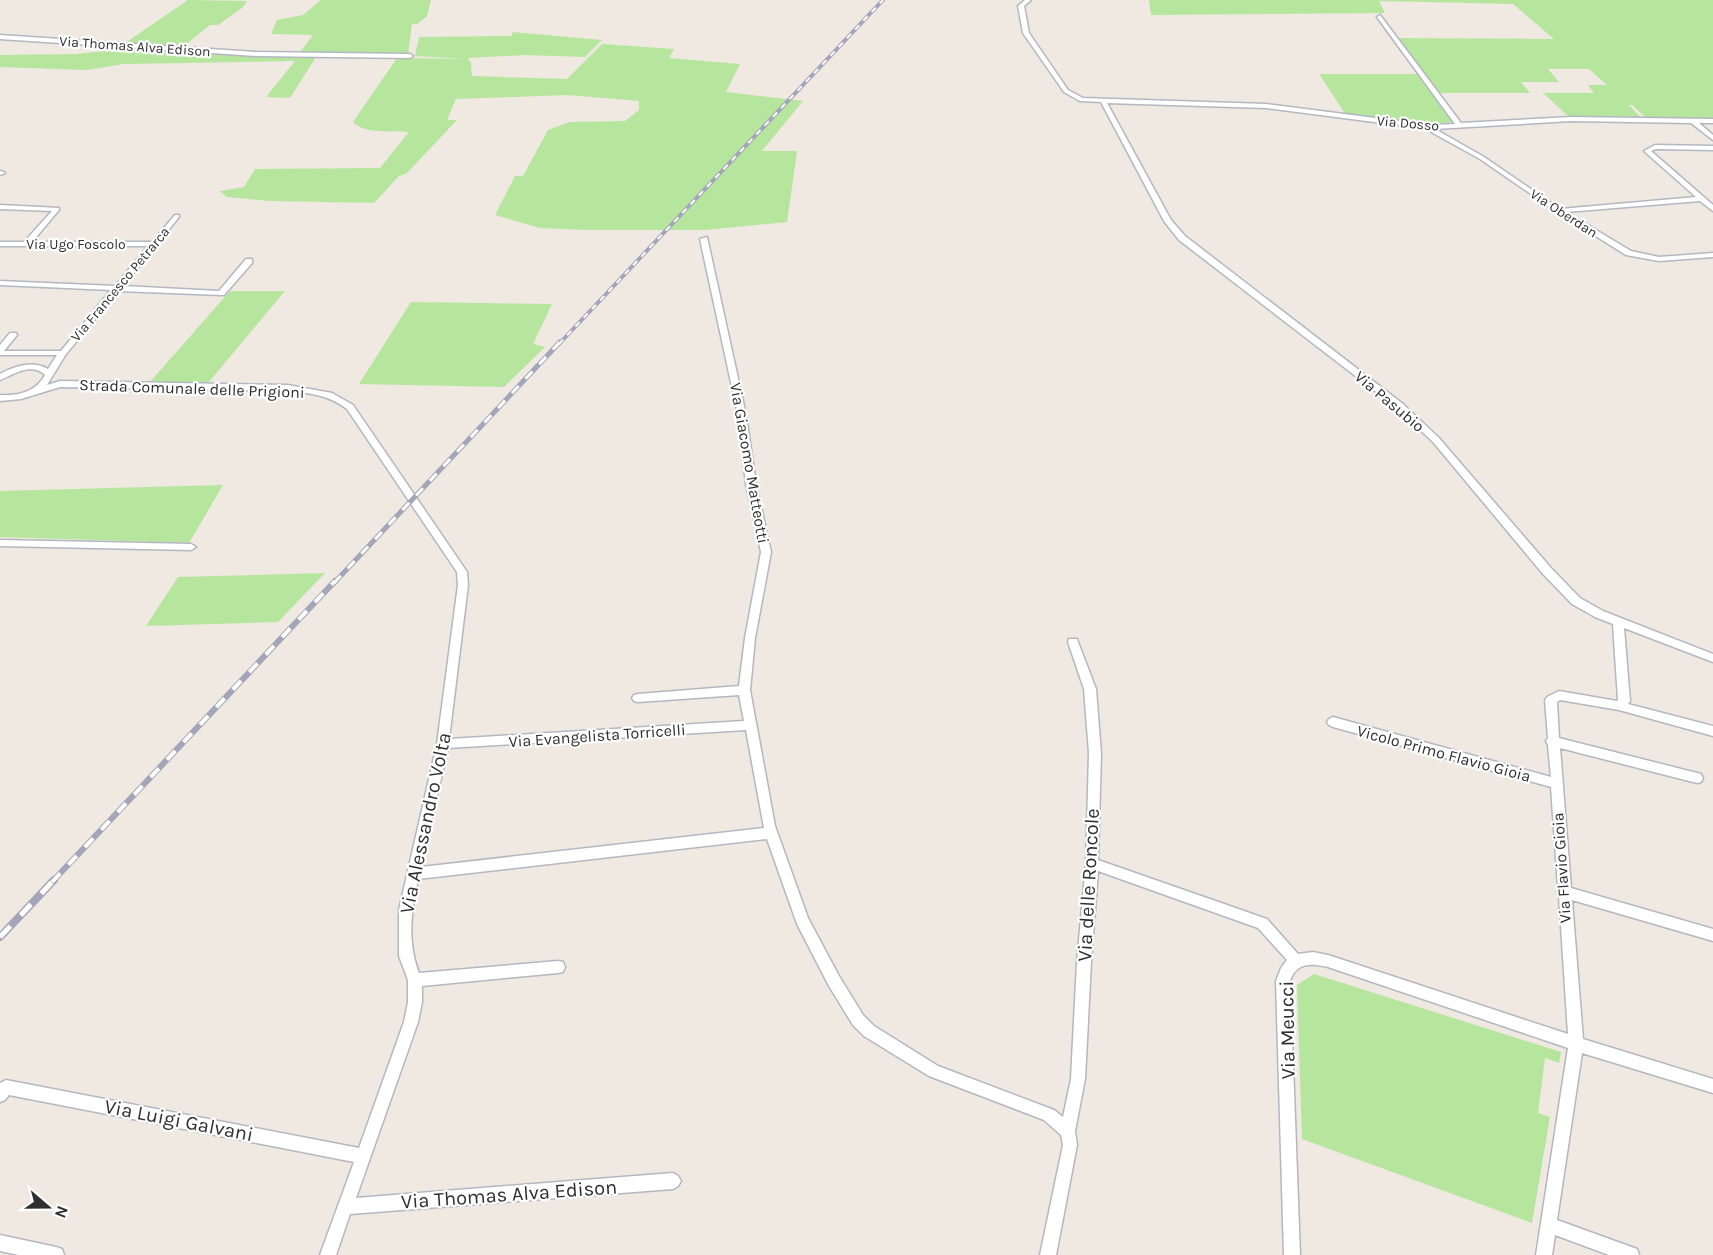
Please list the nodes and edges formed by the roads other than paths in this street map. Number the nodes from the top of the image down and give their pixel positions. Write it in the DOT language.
graph roads {
  1 [pos="1028,0"];
  2 [pos="1380,17"];
  3 [pos="0,38"];
  4 [pos="410,56"];
  5 [pos="1104,102"];
  6 [pos="1693,121"];
  7 [pos="1713,121"];
  8 [pos="1459,125"];
  9 [pos="1430,127"];
  10 [pos="1711,135"];
  11 [pos="1713,148"];
  12 [pos="1701,199"];
  13 [pos="0,207"];
  14 [pos="1713,209"];
  15 [pos="1559,211"];
  16 [pos="177,216"];
  17 [pos="704,239"];
  18 [pos="0,244"];
  19 [pos="26,244"];
  20 [pos="153,244"];
  21 [pos="1713,255"];
  22 [pos="249,261"];
  23 [pos="0,283"];
  24 [pos="116,288"];
  25 [pos="14,335"];
  26 [pos="0,352"];
  27 [pos="63,353"];
  28 [pos="33,367"];
  29 [pos="1,376"];
  30 [pos="49,376"];
  31 [pos="60,384"];
  32 [pos="35,391"];
  33 [pos="0,400"];
  34 [pos="414,499"];
  35 [pos="0,543"];
  36 [pos="191,547"];
  37 [pos="1618,621"];
  38 [pos="1073,642"];
  39 [pos="1713,658"];
  40 [pos="744,690"];
  41 [pos="638,698"];
  42 [pos="1619,706"];
  43 [pos="1333,722"];
  44 [pos="750,725"];
  45 [pos="1713,730"];
  46 [pos="1552,741"];
  47 [pos="443,744"];
  48 [pos="1696,778"];
  49 [pos="1555,783"];
  50 [pos="771,833"];
  51 [pos="1092,863"];
  52 [pos="413,873"];
  53 [pos="1563,892"];
  54 [pos="1713,935"];
  55 [pos="1295,960"];
  56 [pos="558,967"];
  57 [pos="414,980"];
  58 [pos="1576,1044"];
  59 [pos="1713,1086"];
  60 [pos="0,1095"];
  61 [pos="1068,1131"];
  62 [pos="362,1156"];
  63 [pos="673,1181"];
  64 [pos="345,1207"];
  65 [pos="1548,1226"];
  66 [pos="0,1243"];
  67 [pos="56,1255"];
  68 [pos="328,1255"];
  69 [pos="1048,1255"];
  70 [pos="1292,1255"];
  71 [pos="1544,1255"];
  72 [pos="1630,1255"];
  1 -- 5 [label="street, Via Dosso"];
  2 -- 8 [label="street"];
  3 -- 4 [label="street, Via Thomas Alva Edison"];
  5 -- 9 [label="street, Via Dosso"];
  5 -- 37 [label="street, Via Pasubio"];
  6 -- 7 [label="street, Via Dosso"];
  6 -- 8 [label="street, Via Dosso"];
  6 -- 10 [label="street"];
  8 -- 9 [label="street, Via Dosso"];
  9 -- 15 [label="street, Via Oberdan"];
  11 -- 12 [label="street"];
  12 -- 14 [label="street"];
  12 -- 15 [label="street"];
  13 -- 19 [label="street"];
  15 -- 21 [label="street, Via Oberdan"];
  16 -- 20 [label="street, Via Francesco Petrarca"];
  17 -- 40 [label="street, Via Giacomo Matteotti"];
  18 -- 19 [label="street, Via Ugo Foscolo"];
  19 -- 20 [label="street, Via Ugo Foscolo"];
  20 -- 24 [label="street, Via Francesco Petrarca"];
  22 -- 24 [label="street"];
  23 -- 24 [label="street"];
  24 -- 27 [label="street, Via Francesco Petrarca"];
  25 -- 26 [label="street"];
  26 -- 27 [label="street"];
  27 -- 28 [label="street, Via Francesco Petrarca"];
  27 -- 30 [label="street, Via Francesco Petrarca"];
  28 -- 29 [label="street, Via Francesco Petrarca"];
  28 -- 30 [label="street"];
  30 -- 31 [label="street"];
  30 -- 32 [label="street, Via Francesco Petrarca"];
  31 -- 32 [label="street"];
  31 -- 34 [label="street, Strada Comunale delle Prigioni"];
  32 -- 33 [label="street"];
  34 -- 47 [label="street, Via Alessandro Volta"];
  35 -- 36 [label="street"];
  37 -- 39 [label="street, Via Pasubio"];
  37 -- 42 [label="street"];
  38 -- 51 [label="street, Via delle Roncole"];
  40 -- 41 [label="street"];
  40 -- 44 [label="street, Via Giacomo Matteotti"];
  42 -- 45 [label="street"];
  42 -- 46 [label="street, Via Flavio Gioia"];
  43 -- 49 [label="street, Vicolo Primo Flavio Gioia"];
  44 -- 47 [label="street, Via Evangelista Torricelli"];
  44 -- 50 [label="street, Via Giacomo Matteotti"];
  46 -- 48 [label="street"];
  46 -- 49 [label="street, Via Flavio Gioia"];
  47 -- 52 [label="street, Via Alessandro Volta"];
  49 -- 53 [label="street, Via Flavio Gioia"];
  50 -- 52 [label="street"];
  50 -- 61 [label="street, Via Giacomo Matteotti"];
  51 -- 55 [label="street"];
  51 -- 61 [label="street, Via delle Roncole"];
  52 -- 57 [label="street, Via Alessandro Volta"];
  53 -- 54 [label="street"];
  53 -- 58 [label="street, Via Flavio Gioia"];
  55 -- 58 [label="street, Via Meucci"];
  55 -- 70 [label="street, Via Meucci"];
  56 -- 57 [label="street"];
  57 -- 62 [label="street, Via Alessandro Volta"];
  58 -- 59 [label="street, Via Meucci"];
  58 -- 65 [label="street, Via Flavio Gioia"];
  60 -- 62 [label="street, Via Luigi Galvani"];
  61 -- 69 [label="street"];
  62 -- 64 [label="street, Via Alessandro Volta"];
  63 -- 64 [label="street, Via Thomas Alva Edison"];
  64 -- 68 [label="street, Via Alessandro Volta"];
  65 -- 71 [label="street, Via Flavio Gioia"];
  65 -- 72 [label="street"];
  66 -- 67 [label="street"];
}
